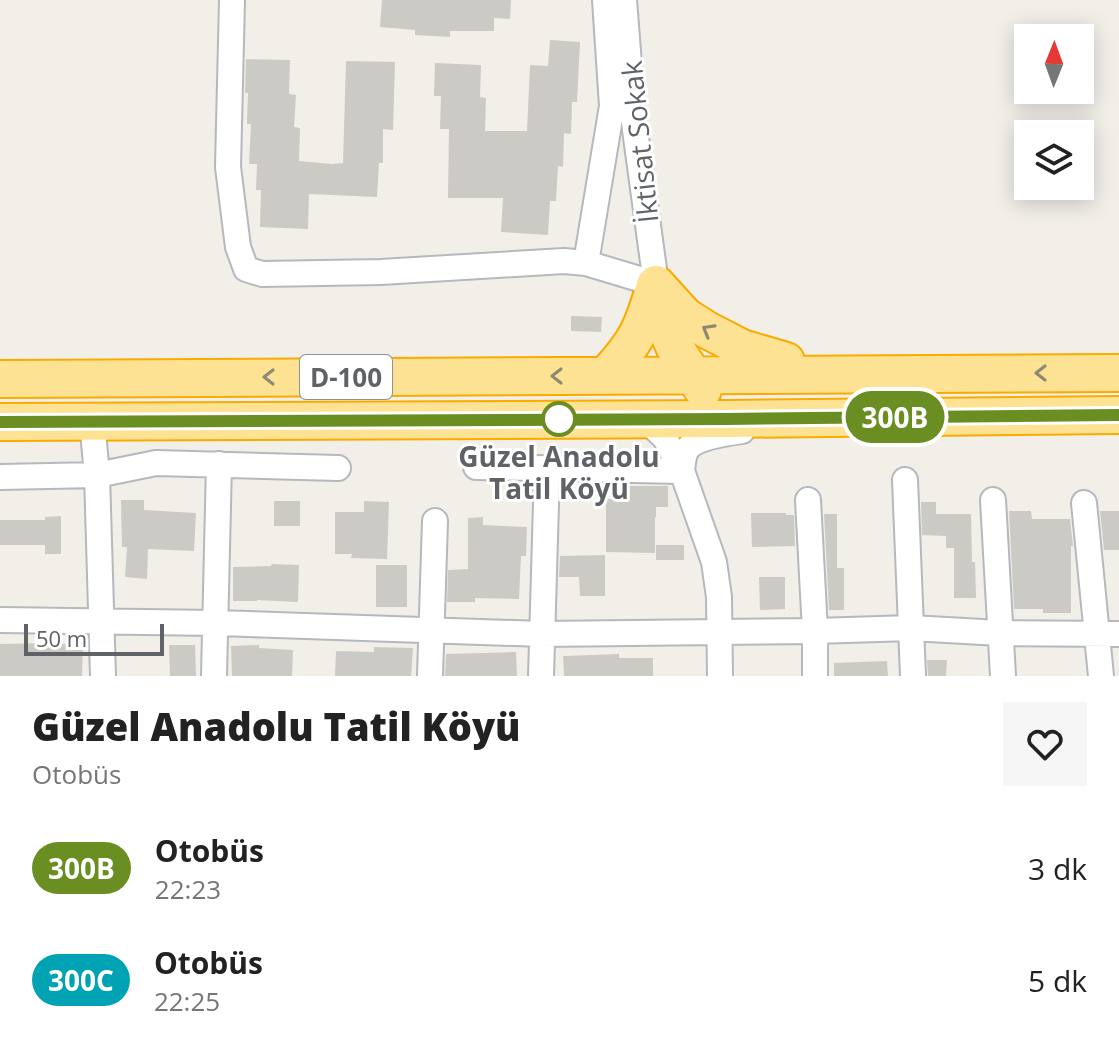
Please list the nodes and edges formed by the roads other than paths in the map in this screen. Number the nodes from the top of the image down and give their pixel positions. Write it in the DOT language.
graph roads {
  1 [pos="232,0"];
  2 [pos="605,0"];
  3 [pos="624,0"];
  4 [pos="586,263"];
  5 [pos="656,284"];
  6 [pos="1119,373"];
  7 [pos="691,374"];
  8 [pos="834,374"];
  9 [pos="605,376"];
  10 [pos="0,379"];
  11 [pos="1119,415"];
  12 [pos="644,418"];
  13 [pos="801,418"];
  14 [pos="725,419"];
  15 [pos="92,421"];
  16 [pos="0,422"];
  17 [pos="219,464"];
  18 [pos="476,467"];
  19 [pos="338,468"];
  20 [pos="547,469"];
  21 [pos="682,471"];
  22 [pos="97,475"];
  23 [pos="0,477"];
  24 [pos="905,480"];
  25 [pos="808,500"];
  26 [pos="993,500"];
  27 [pos="1084,503"];
  28 [pos="435,521"];
  29 [pos="0,620"];
  30 [pos="102,620"];
  31 [pos="216,623"];
  32 [pos="911,628"];
  33 [pos="432,629"];
  34 [pos="721,631"];
  35 [pos="815,631"];
  36 [pos="1000,633"];
  37 [pos="542,634"];
  38 [pos="1108,634"];
  39 [pos="103,676"];
  40 [pos="214,676"];
  41 [pos="430,676"];
  42 [pos="541,676"];
  43 [pos="720,676"];
  44 [pos="815,676"];
  45 [pos="913,676"];
  46 [pos="1003,676"];
  47 [pos="1101,676"];
  1 -- 4 [label="street"];
  2 -- 4 [label="street"];
  3 -- 5 [label="street, İktisat Sokak"];
  4 -- 5 [label="street"];
  5 -- 7 [label="highway"];
  8 -- 5 [label="highway, one-way"];
  5 -- 9 [label="highway"];
  6 -- 8 [label="highway, D-100, one-way"];
  7 -- 8 [label="highway, D-100"];
  7 -- 9 [label="highway, D-100"];
  7 -- 14 [label="highway"];
  9 -- 10 [label="highway, D-100, one-way"];
  11 -- 13 [label="highway, D-100"];
  12 -- 14 [label="highway, D-100"];
  12 -- 15 [label="highway, D-100"];
  12 -- 21 [label="street"];
  13 -- 14 [label="highway, D-100"];
  13 -- 21 [label="street"];
  15 -- 16 [label="highway, D-100"];
  15 -- 22 [label="street"];
  17 -- 19 [label="street"];
  17 -- 22 [label="street"];
  17 -- 31 [label="street"];
  18 -- 20 [label="street"];
  20 -- 21 [label="street"];
  20 -- 37 [label="street"];
  21 -- 34 [label="street"];
  22 -- 23 [label="street"];
  22 -- 30 [label="street"];
  24 -- 32 [label="street"];
  25 -- 35 [label="street"];
  26 -- 36 [label="street"];
  27 -- 38 [label="street"];
  28 -- 33 [label="street"];
  29 -- 30 [label="street"];
  30 -- 31 [label="street"];
  30 -- 39 [label="street"];
  31 -- 33 [label="street"];
  31 -- 40 [label="street"];
  32 -- 35 [label="street"];
  32 -- 36 [label="street"];
  32 -- 45 [label="street"];
  33 -- 37 [label="street"];
  33 -- 41 [label="street"];
  34 -- 35 [label="street"];
  34 -- 37 [label="street"];
  34 -- 43 [label="street"];
  35 -- 44 [label="street"];
  36 -- 38 [label="street"];
  36 -- 46 [label="street"];
  37 -- 42 [label="street"];
  38 -- 47 [label="street"];
}
